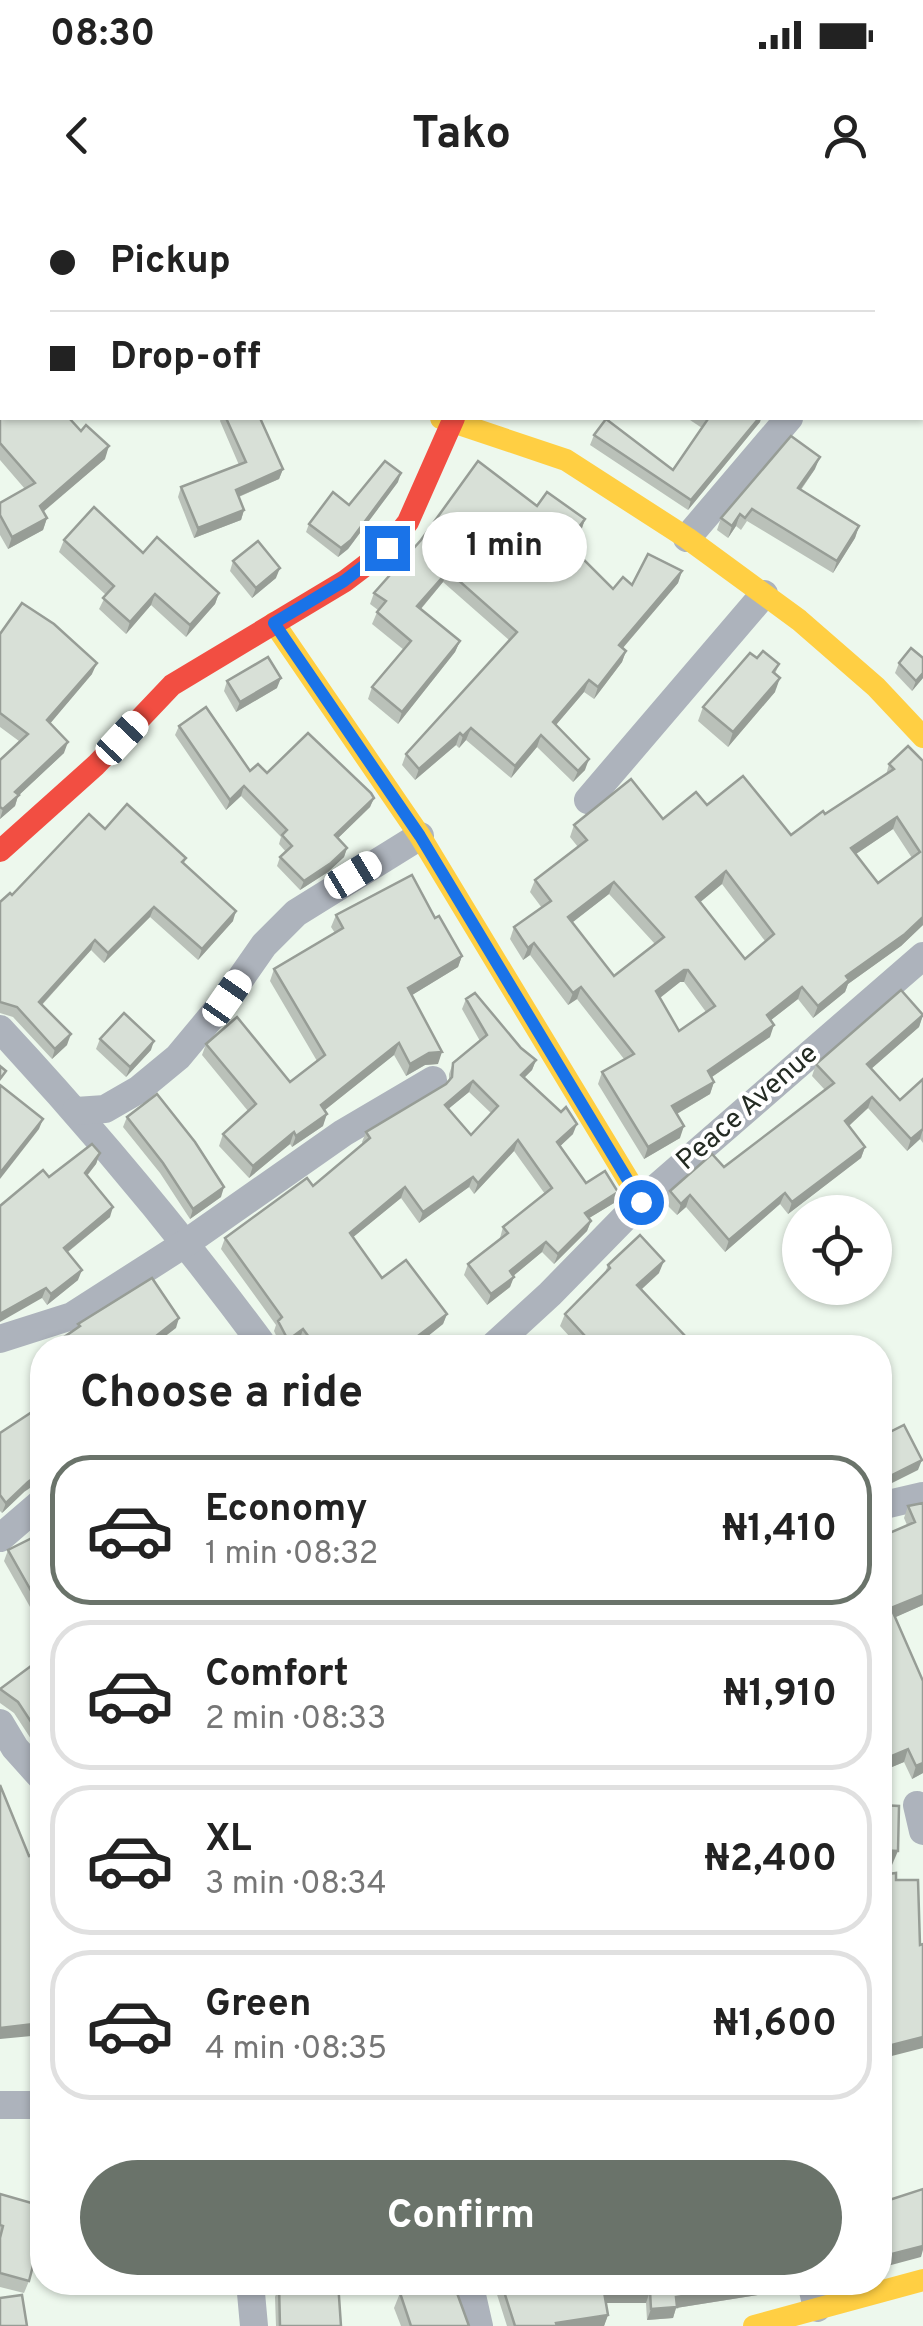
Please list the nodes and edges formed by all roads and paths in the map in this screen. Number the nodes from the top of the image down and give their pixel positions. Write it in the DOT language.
graph roads {
  1 [pos="449,420"];
  2 [pos="452,420"];
  3 [pos="787,420"];
  4 [pos="687,538"];
  5 [pos="764,594"];
  6 [pos="274,623"];
  7 [pos="923,738"];
  8 [pos="588,800"];
  9 [pos="420,836"];
  10 [pos="0,851"];
  11 [pos="923,956"];
  12 [pos="0,1030"];
  13 [pos="433,1080"];
  14 [pos="76,1111"];
  15 [pos="641,1202"];
  16 [pos="186,1242"];
  17 [pos="255,1335"];
  18 [pos="504,1335"];
  19 [pos="0,1339"];
  20 [pos="923,1496"];
  21 [pos="892,1503"];
  22 [pos="30,1512"];
  23 [pos="0,1538"];
  24 [pos="0,1722"];
  25 [pos="30,1765"];
  26 [pos="0,2105"];
  27 [pos="30,2105"];
  28 [pos="923,2280"];
  29 [pos="892,2284"];
  30 [pos="251,2295"];
  31 [pos="472,2295"];
  32 [pos="814,2295"];
  33 [pos="254,2326"];
  34 [pos="479,2326"];
  35 [pos="754,2326"];
  1 -- 6 [label="street"];
  2 -- 4 [label="street"];
  3 -- 4 [label="street"];
  4 -- 5 [label="street"];
  5 -- 7 [label="street"];
  5 -- 8 [label="street"];
  6 -- 9 [label="street"];
  6 -- 10 [label="street"];
  9 -- 14 [label="street"];
  9 -- 15 [label="street"];
  11 -- 15 [label="street, Peace Avenue"];
  12 -- 14 [label="street"];
  13 -- 16 [label="street"];
  14 -- 16 [label="street"];
  15 -- 18 [label="street, Peace Avenue"];
  16 -- 17 [label="street"];
  16 -- 19 [label="street"];
  20 -- 21 [label="street"];
  22 -- 23 [label="street"];
  24 -- 25 [label="street"];
  26 -- 27 [label="street"];
  28 -- 29 [label="street"];
  30 -- 33 [label="street"];
  31 -- 34 [label="street"];
  32 -- 35 [label="street"];
}
